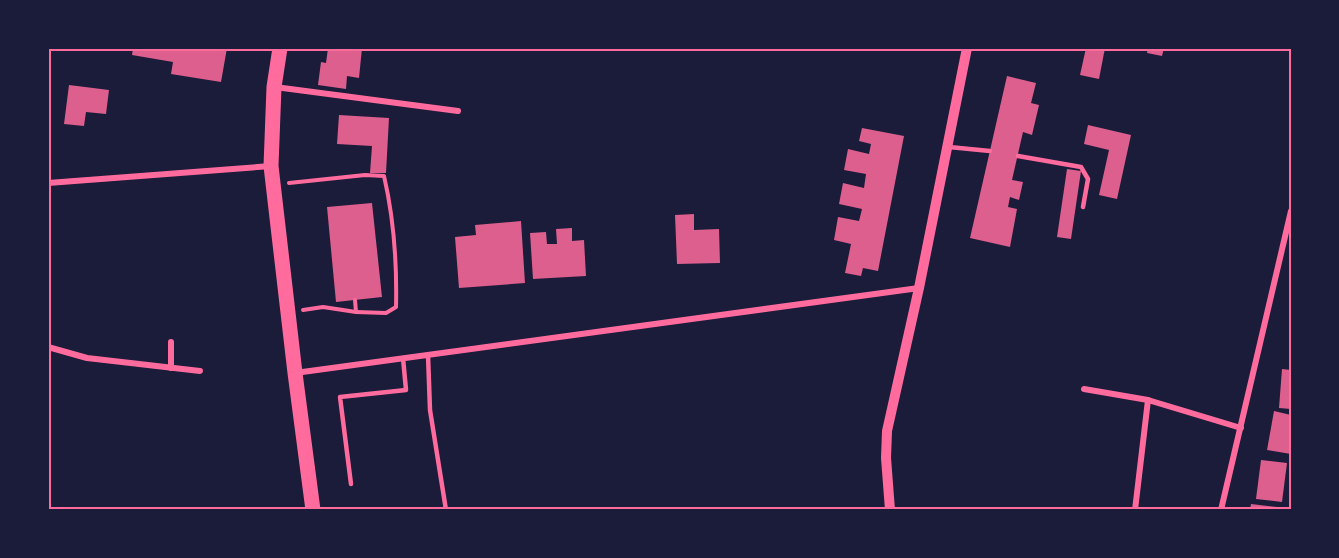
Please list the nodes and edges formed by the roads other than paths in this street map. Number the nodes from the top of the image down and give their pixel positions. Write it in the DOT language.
graph roads {
  1 [pos="280,48"];
  2 [pos="967,48"];
  3 [pos="274,87"];
  4 [pos="458,111"];
  5 [pos="949,147"];
  6 [pos="990,152"];
  7 [pos="1018,156"];
  8 [pos="271,166"];
  9 [pos="48,183"];
  10 [pos="1083,207"];
  11 [pos="1291,211"];
  12 [pos="919,288"];
  13 [pos="171,342"];
  14 [pos="48,347"];
  15 [pos="428,355"];
  16 [pos="403,358"];
  17 [pos="171,369"];
  18 [pos="200,371"];
  19 [pos="294,373"];
  20 [pos="1084,389"];
  21 [pos="1148,400"];
  22 [pos="1241,428"];
  23 [pos="351,484"];
  24 [pos="313,510"];
  25 [pos="446,510"];
  26 [pos="890,510"];
  27 [pos="1135,510"];
  28 [pos="1221,510"];
  1 -- 3 [label="main road"];
  2 -- 5 [label="street"];
  3 -- 4 [label="street"];
  3 -- 8 [label="main road"];
  5 -- 6 [label="lane"];
  5 -- 12 [label="street"];
  7 -- 10 [label="lane"];
  8 -- 9 [label="street"];
  8 -- 19 [label="main road"];
  11 -- 22 [label="street"];
  12 -- 15 [label="street"];
  12 -- 26 [label="street"];
  13 -- 17 [label="street"];
  14 -- 17 [label="street"];
  15 -- 16 [label="street"];
  15 -- 25 [label="lane"];
  16 -- 19 [label="street"];
  16 -- 23 [label="lane"];
  17 -- 18 [label="street"];
  19 -- 24 [label="main road"];
  20 -- 21 [label="street"];
  21 -- 22 [label="street"];
  21 -- 27 [label="street"];
  22 -- 28 [label="street"];
}
